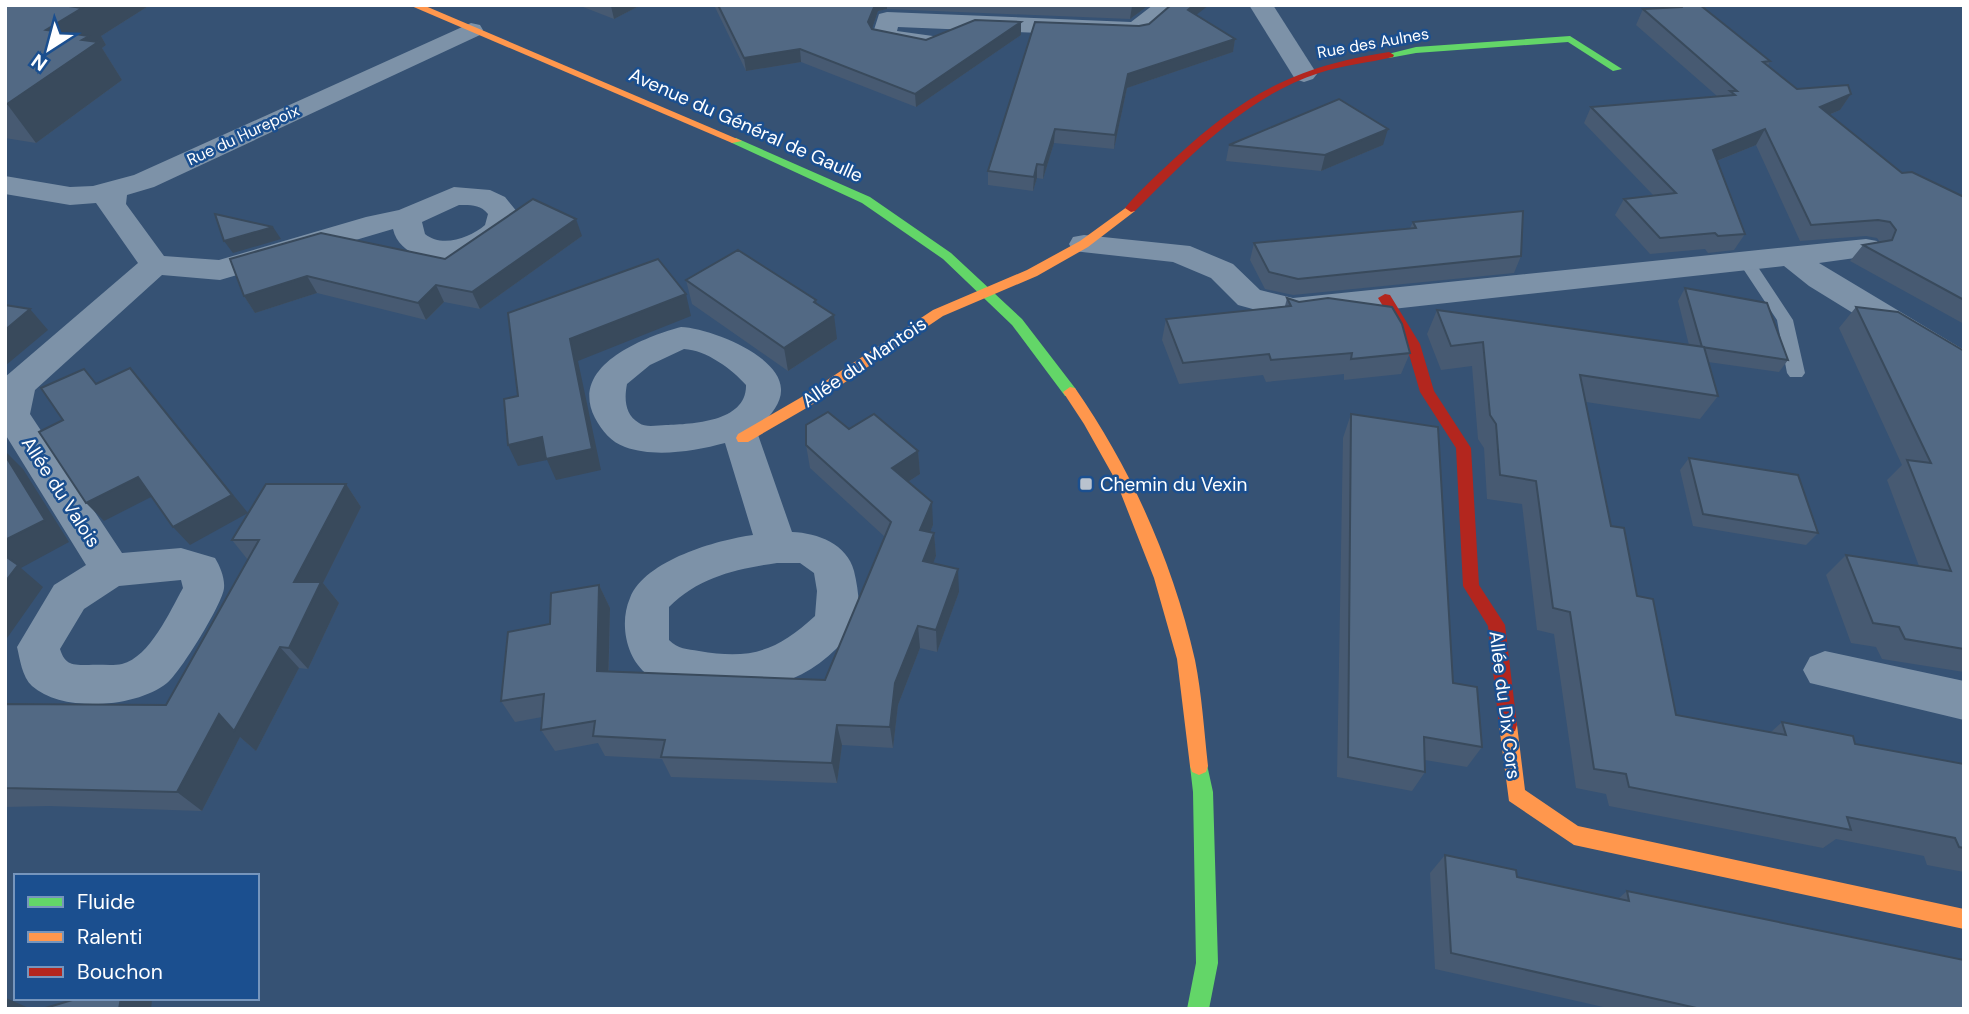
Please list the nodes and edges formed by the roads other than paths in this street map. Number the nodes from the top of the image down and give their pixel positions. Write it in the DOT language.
graph roads {
  1 [pos="414,5"];
  2 [pos="1168,5"];
  3 [pos="1261,5"];
  4 [pos="971,23"];
  5 [pos="471,30"];
  6 [pos="1616,69"];
  7 [pos="1304,74"];
  8 [pos="5,185"];
  9 [pos="113,190"];
  10 [pos="407,218"];
  11 [pos="1084,244"];
  12 [pos="1866,248"];
  13 [pos="1790,256"];
  14 [pos="1746,261"];
  15 [pos="155,265"];
  16 [pos="987,291"];
  17 [pos="1385,298"];
  18 [pos="1964,366"];
  19 [pos="1796,373"];
  20 [pos="737,433"];
  21 [pos="777,547"];
  22 [pos="111,570"];
  23 [pos="1825,670"];
  24 [pos="1964,701"];
  25 [pos="1964,919"];
  26 [pos="1198,1009"];
  1 -- 5 [label="street, Avenue du Général de Gaulle"];
  2 -- 4 [label="street"];
  3 -- 7 [label="street"];
  5 -- 9 [label="street, Rue du Hurepoix"];
  5 -- 16 [label="street, Avenue du Général de Gaulle"];
  6 -- 7 [label="street, Rue des Aulnes"];
  7 -- 11 [label="street, Rue des Aulnes"];
  8 -- 9 [label="street, Rue du Hurepoix"];
  9 -- 15 [label="street"];
  10 -- 15 [label="street"];
  11 -- 16 [label="street, Rue des Aulnes"];
  11 -- 17 [label="street"];
  12 -- 13 [label="street"];
  13 -- 14 [label="street"];
  13 -- 18 [label="street"];
  14 -- 17 [label="street"];
  14 -- 19 [label="lane"];
  15 -- 22 [label="street, Allée du Valois"];
  16 -- 20 [label="street, Allée du Mantois"];
  16 -- 26 [label="street, Avenue du Général de Gaulle"];
  17 -- 25 [label="street, Allée du Dix Cors"];
  20 -- 21 [label="street, Allée du Mantois"];
  23 -- 24 [label="street"];
}
